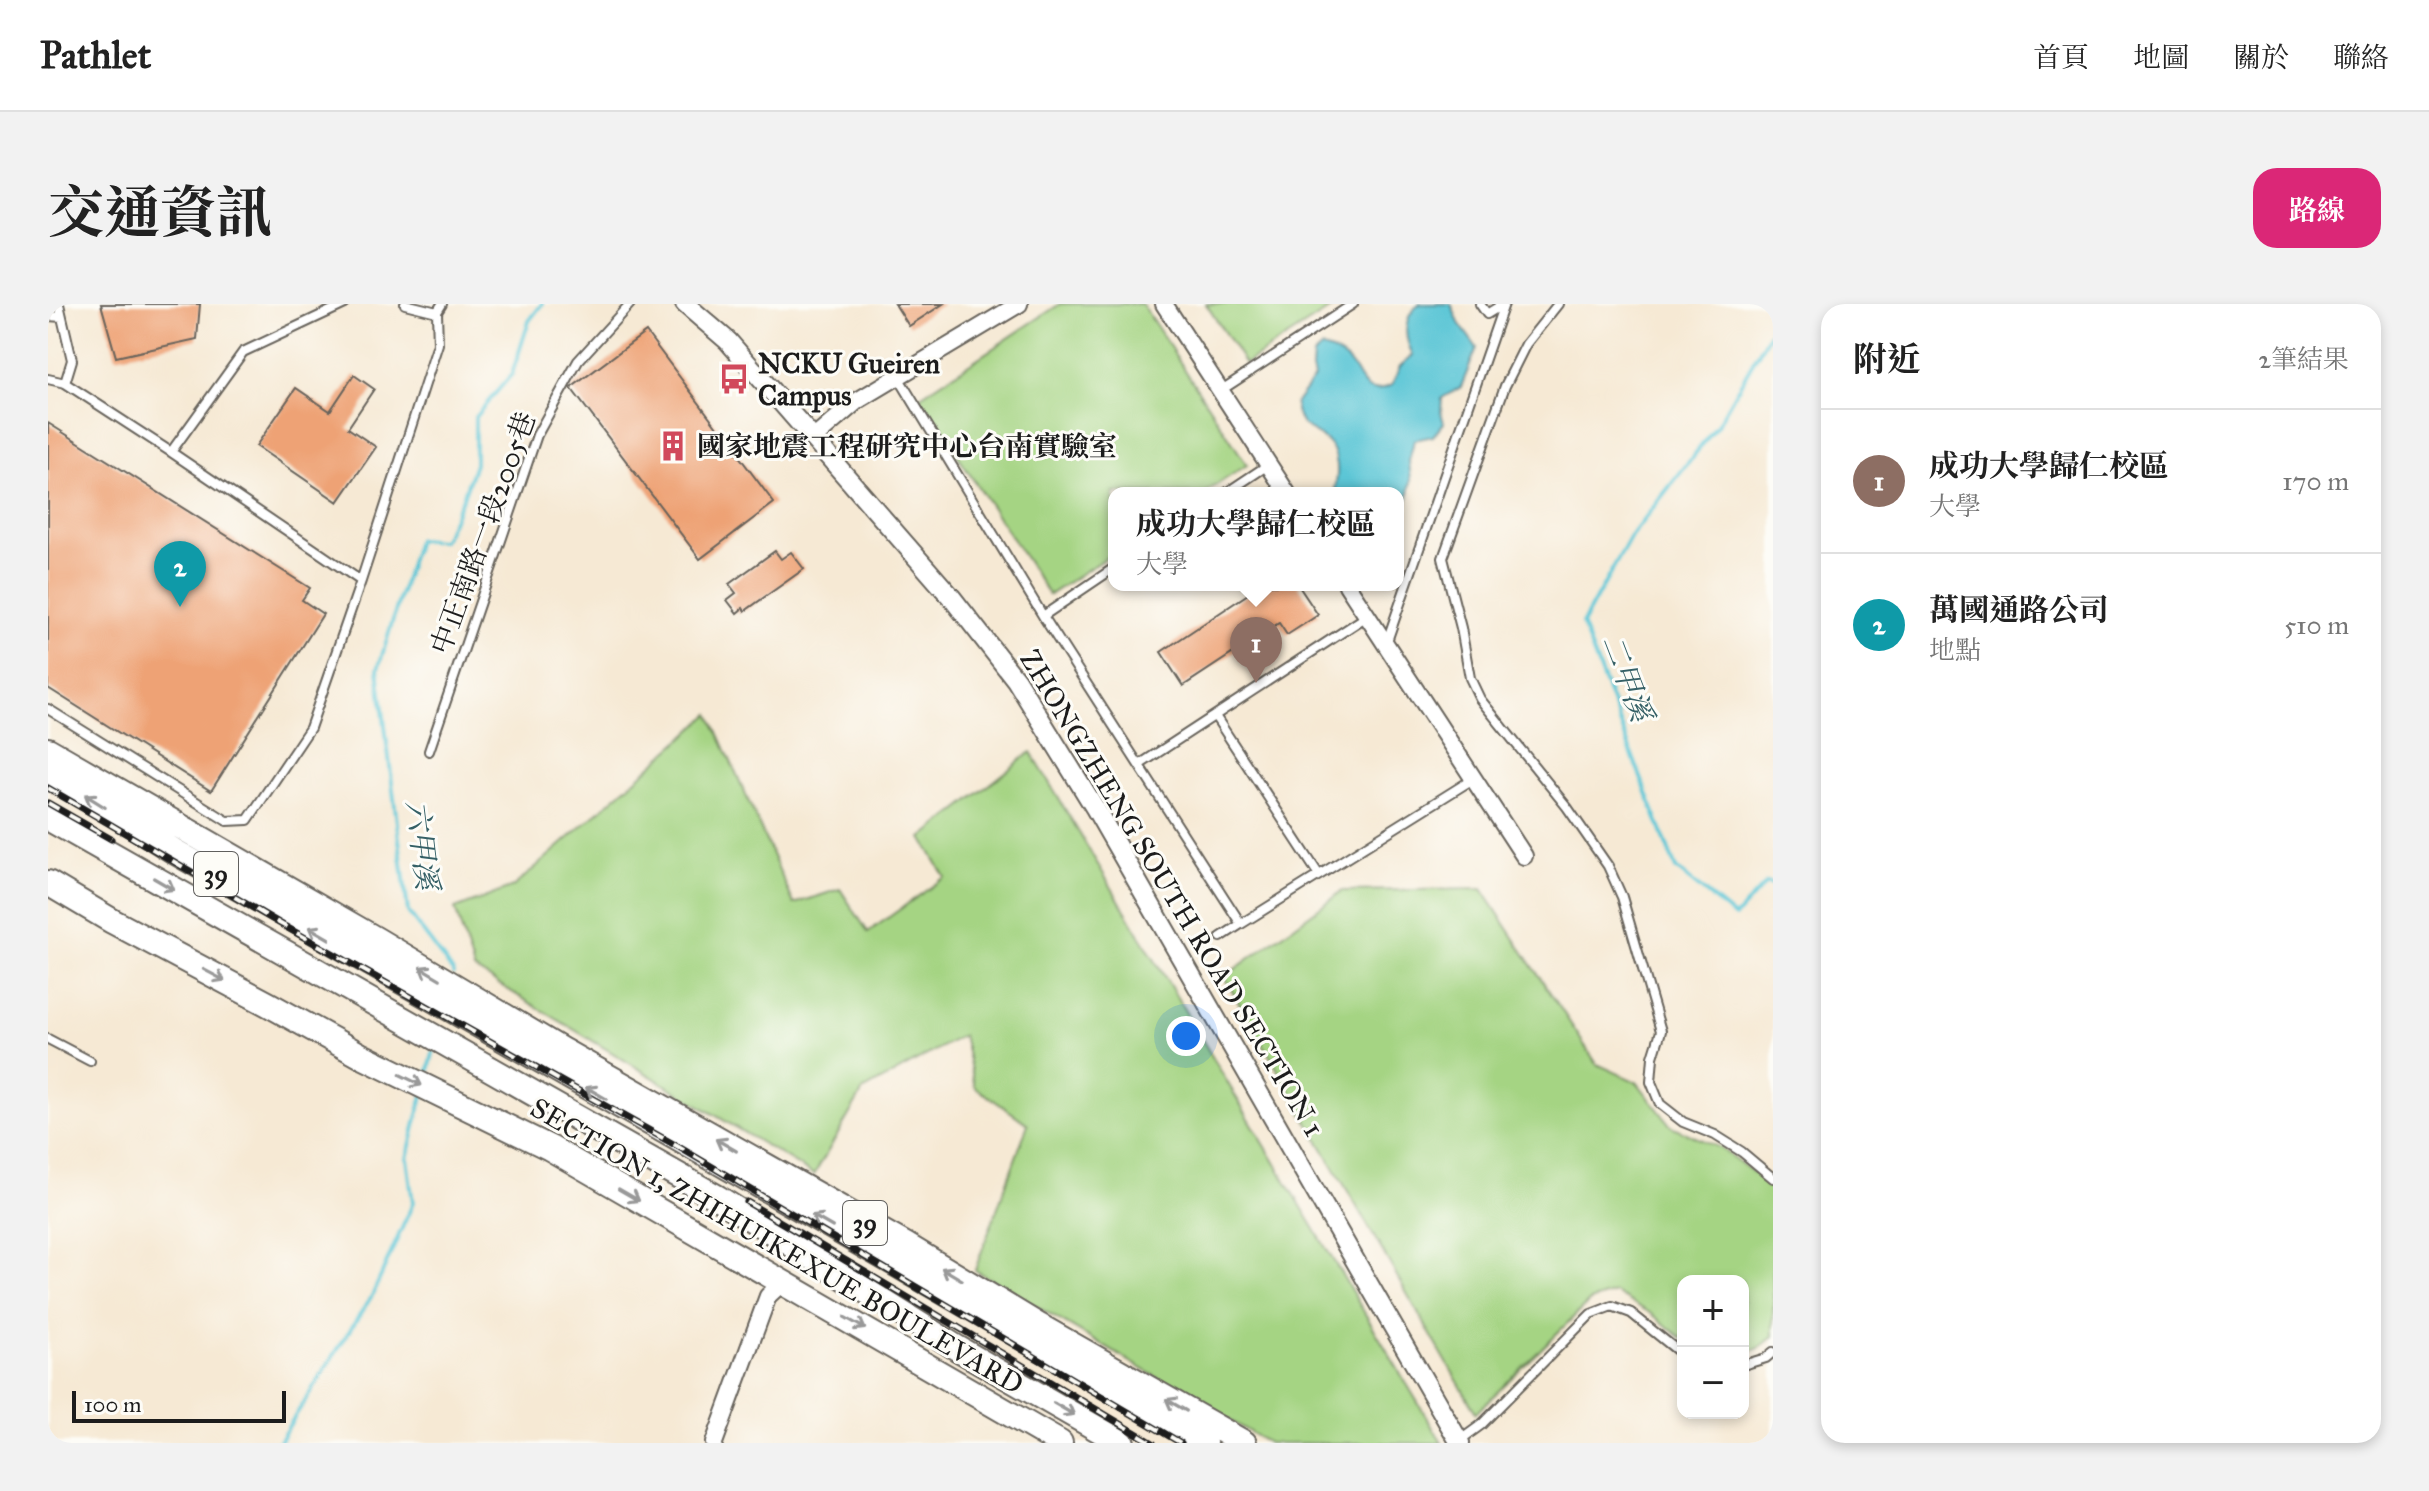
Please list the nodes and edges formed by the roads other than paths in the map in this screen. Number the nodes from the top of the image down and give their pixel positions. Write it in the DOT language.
graph roads {
  1 [pos="59,304"];
  2 [pos="345,304"];
  3 [pos="405,304"];
  4 [pos="630,304"];
  5 [pos="685,304"];
  6 [pos="1019,304"];
  7 [pos="1164,304"];
  8 [pos="1353,304"];
  9 [pos="1480,304"];
  10 [pos="1504,304"];
  11 [pos="1558,304"];
  12 [pos="440,308"];
  13 [pos="48,316"];
  14 [pos="62,317"];
  15 [pos="897,375"];
  16 [pos="48,379"];
  17 [pos="65,383"];
  18 [pos="1220,391"];
  19 [pos="813,439"];
  20 [pos="171,452"];
  21 [pos="1268,464"];
  22 [pos="1235,487"];
  23 [pos="1283,487"];
  24 [pos="1108,572"];
  25 [pos="361,581"];
  26 [pos="1351,591"];
  27 [pos="1043,616"];
  28 [pos="1367,616"];
  29 [pos="1386,644"];
  30 [pos="48,709"];
  31 [pos="1215,716"];
  32 [pos="48,750"];
  33 [pos="429,751"];
  34 [pos="1139,765"];
  35 [pos="48,772"];
  36 [pos="1474,779"];
  37 [pos="48,818"];
  38 [pos="174,851"];
  39 [pos="1524,856"];
  40 [pos="1319,875"];
  41 [pos="49,886"];
  42 [pos="285,889"];
  43 [pos="1241,924"];
  44 [pos="1221,937"];
  45 [pos="48,1039"];
  46 [pos="90,1061"];
  47 [pos="1773,1178"];
  48 [pos="782,1283"];
  49 [pos="1071,1345"];
  50 [pos="1677,1350"];
  51 [pos="1773,1352"];
  52 [pos="1749,1363"];
  53 [pos="1135,1403"];
  54 [pos="1459,1442"];
  55 [pos="714,1443"];
  56 [pos="1060,1443"];
  57 [pos="1122,1443"];
  58 [pos="1204,1443"];
  59 [pos="1244,1443"];
  1 -- 14 [label="lane"];
  2 -- 20 [label="lane"];
  3 -- 12 [label="lane"];
  4 -- 33 [label="lane, 中正南路一段2005巷"];
  5 -- 19 [label="street, ZHONGZHENG SOUTH ROAD SECTION 1"];
  6 -- 15 [label="street"];
  7 -- 18 [label="street"];
  8 -- 18 [label="lane"];
  9 -- 10 [label="lane"];
  10 -- 29 [label="lane"];
  11 -- 47 [label="lane"];
  12 -- 25 [label="lane"];
  13 -- 14 [label="lane"];
  14 -- 17 [label="lane"];
  15 -- 19 [label="street"];
  15 -- 27 [label="lane"];
  16 -- 17 [label="lane"];
  17 -- 20 [label="lane"];
  18 -- 21 [label="street"];
  19 -- 54 [label="street, ZHONGZHENG SOUTH ROAD SECTION 1"];
  20 -- 25 [label="lane"];
  21 -- 22 [label="lane"];
  21 -- 23 [label="street"];
  24 -- 27 [label="lane"];
  25 -- 30 [label="lane"];
  26 -- 28 [label="street"];
  27 -- 34 [label="lane"];
  28 -- 29 [label="street"];
  28 -- 31 [label="lane"];
  29 -- 36 [label="street"];
  31 -- 34 [label="lane"];
  31 -- 40 [label="lane"];
  32 -- 42 [label="main road, 39"];
  34 -- 43 [label="lane"];
  38 -- 35 [label="main road, 39, one-way"];
  36 -- 39 [label="street"];
  36 -- 40 [label="lane"];
  37 -- 57 [label="main road, SECTION 1, ZHIHUIKEXUE BOULEVARD / 39, one-way"];
  38 -- 42 [label="main road"];
  53 -- 38 [label="main road, SECTION 1, ZHIHUIKEXUE BOULEVARD / 39, one-way"];
  40 -- 43 [label="lane"];
  41 -- 48 [label="main road, SECTION 1, ZHIHUIKEXUE BOULEVARD, one-way"];
  49 -- 42 [label="main road, 39, one-way"];
  43 -- 44 [label="lane"];
  45 -- 46 [label="lane"];
  48 -- 55 [label="street"];
  48 -- 56 [label="main road, SECTION 1, ZHIHUIKEXUE BOULEVARD, one-way"];
  49 -- 53 [label="main road"];
  59 -- 49 [label="main road, 39, one-way"];
  50 -- 54 [label="lane"];
  51 -- 52 [label="lane"];
  53 -- 58 [label="main road, SECTION 1, ZHIHUIKEXUE BOULEVARD / 39"];
}
